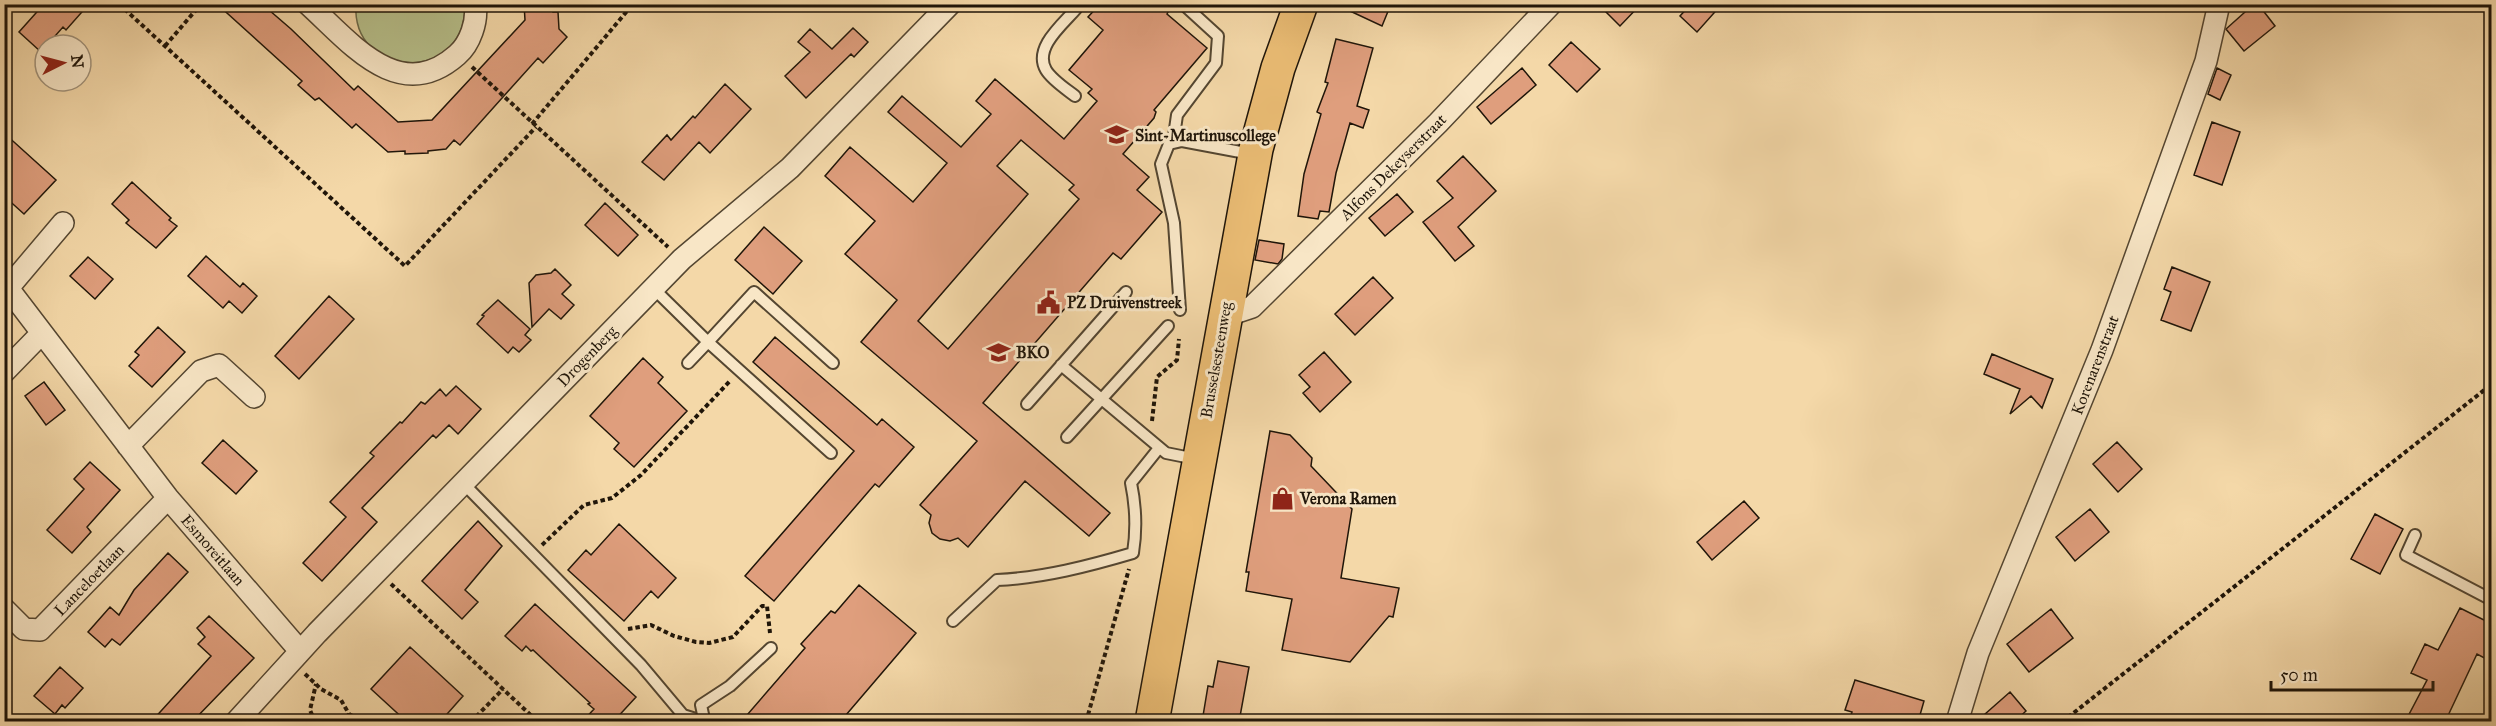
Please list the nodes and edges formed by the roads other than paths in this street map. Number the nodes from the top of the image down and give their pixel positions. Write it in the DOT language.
graph roads {
  1 [pos="308,4"];
  2 [pos="475,4"];
  3 [pos="950,4"];
  4 [pos="1071,4"];
  5 [pos="1183,4"];
  6 [pos="1301,4"];
  7 [pos="1551,4"];
  8 [pos="2219,4"];
  9 [pos="1075,96"];
  10 [pos="1173,143"];
  11 [pos="1255,155"];
  12 [pos="63,223"];
  13 [pos="6,285"];
  14 [pos="653,288"];
  15 [pos="1126,292"];
  16 [pos="1180,310"];
  17 [pos="1225,311"];
  18 [pos="1168,326"];
  19 [pos="41,334"];
  20 [pos="708,342"];
  21 [pos="688,363"];
  22 [pos="833,363"];
  23 [pos="1061,365"];
  24 [pos="4,372"];
  25 [pos="254,397"];
  26 [pos="1102,400"];
  27 [pos="1028,404"];
  28 [pos="1067,437"];
  29 [pos="128,446"];
  30 [pos="1159,448"];
  31 [pos="831,453"];
  32 [pos="1198,459"];
  33 [pos="463,483"];
  34 [pos="168,498"];
  35 [pos="2415,535"];
  36 [pos="2492,600"];
  37 [pos="4,609"];
  38 [pos="953,621"];
  39 [pos="771,648"];
  40 [pos="296,656"];
  41 [pos="704,720"];
  42 [pos="236,722"];
  43 [pos="1152,722"];
  44 [pos="1957,722"];
  1 -- 2 [label="street"];
  3 -- 14 [label="street, Drogenberg"];
  4 -- 9 [label="lane"];
  5 -- 10 [label="lane"];
  6 -- 11 [label="main road, Brusselsesteenweg"];
  7 -- 17 [label="street, Alfons Dekeyserstraat"];
  8 -- 44 [label="street, Korenarenstraat"];
  10 -- 11 [label="lane"];
  10 -- 16 [label="lane"];
  11 -- 17 [label="main road, Brusselsesteenweg"];
  12 -- 13 [label="street, Esmoreitlaan"];
  13 -- 19 [label="street, Esmoreitlaan"];
  14 -- 20 [label="lane"];
  14 -- 33 [label="street, Drogenberg"];
  15 -- 23 [label="lane"];
  17 -- 32 [label="main road, Brusselsesteenweg"];
  18 -- 26 [label="lane"];
  19 -- 24 [label="street"];
  19 -- 29 [label="street, Esmoreitlaan"];
  20 -- 21 [label="lane"];
  20 -- 22 [label="lane"];
  20 -- 31 [label="lane"];
  23 -- 26 [label="lane"];
  23 -- 27 [label="lane"];
  25 -- 29 [label="street"];
  26 -- 28 [label="lane"];
  26 -- 30 [label="lane"];
  29 -- 34 [label="street, Esmoreitlaan"];
  30 -- 32 [label="lane"];
  30 -- 38 [label="lane"];
  32 -- 43 [label="main road, Brusselsesteenweg"];
  33 -- 40 [label="street, Drogenberg"];
  33 -- 41 [label="lane"];
  34 -- 37 [label="street, Lanceloetlaan"];
  34 -- 40 [label="street, Esmoreitlaan"];
  35 -- 36 [label="lane"];
  39 -- 41 [label="lane"];
  40 -- 42 [label="street, Drogenberg"];
}
